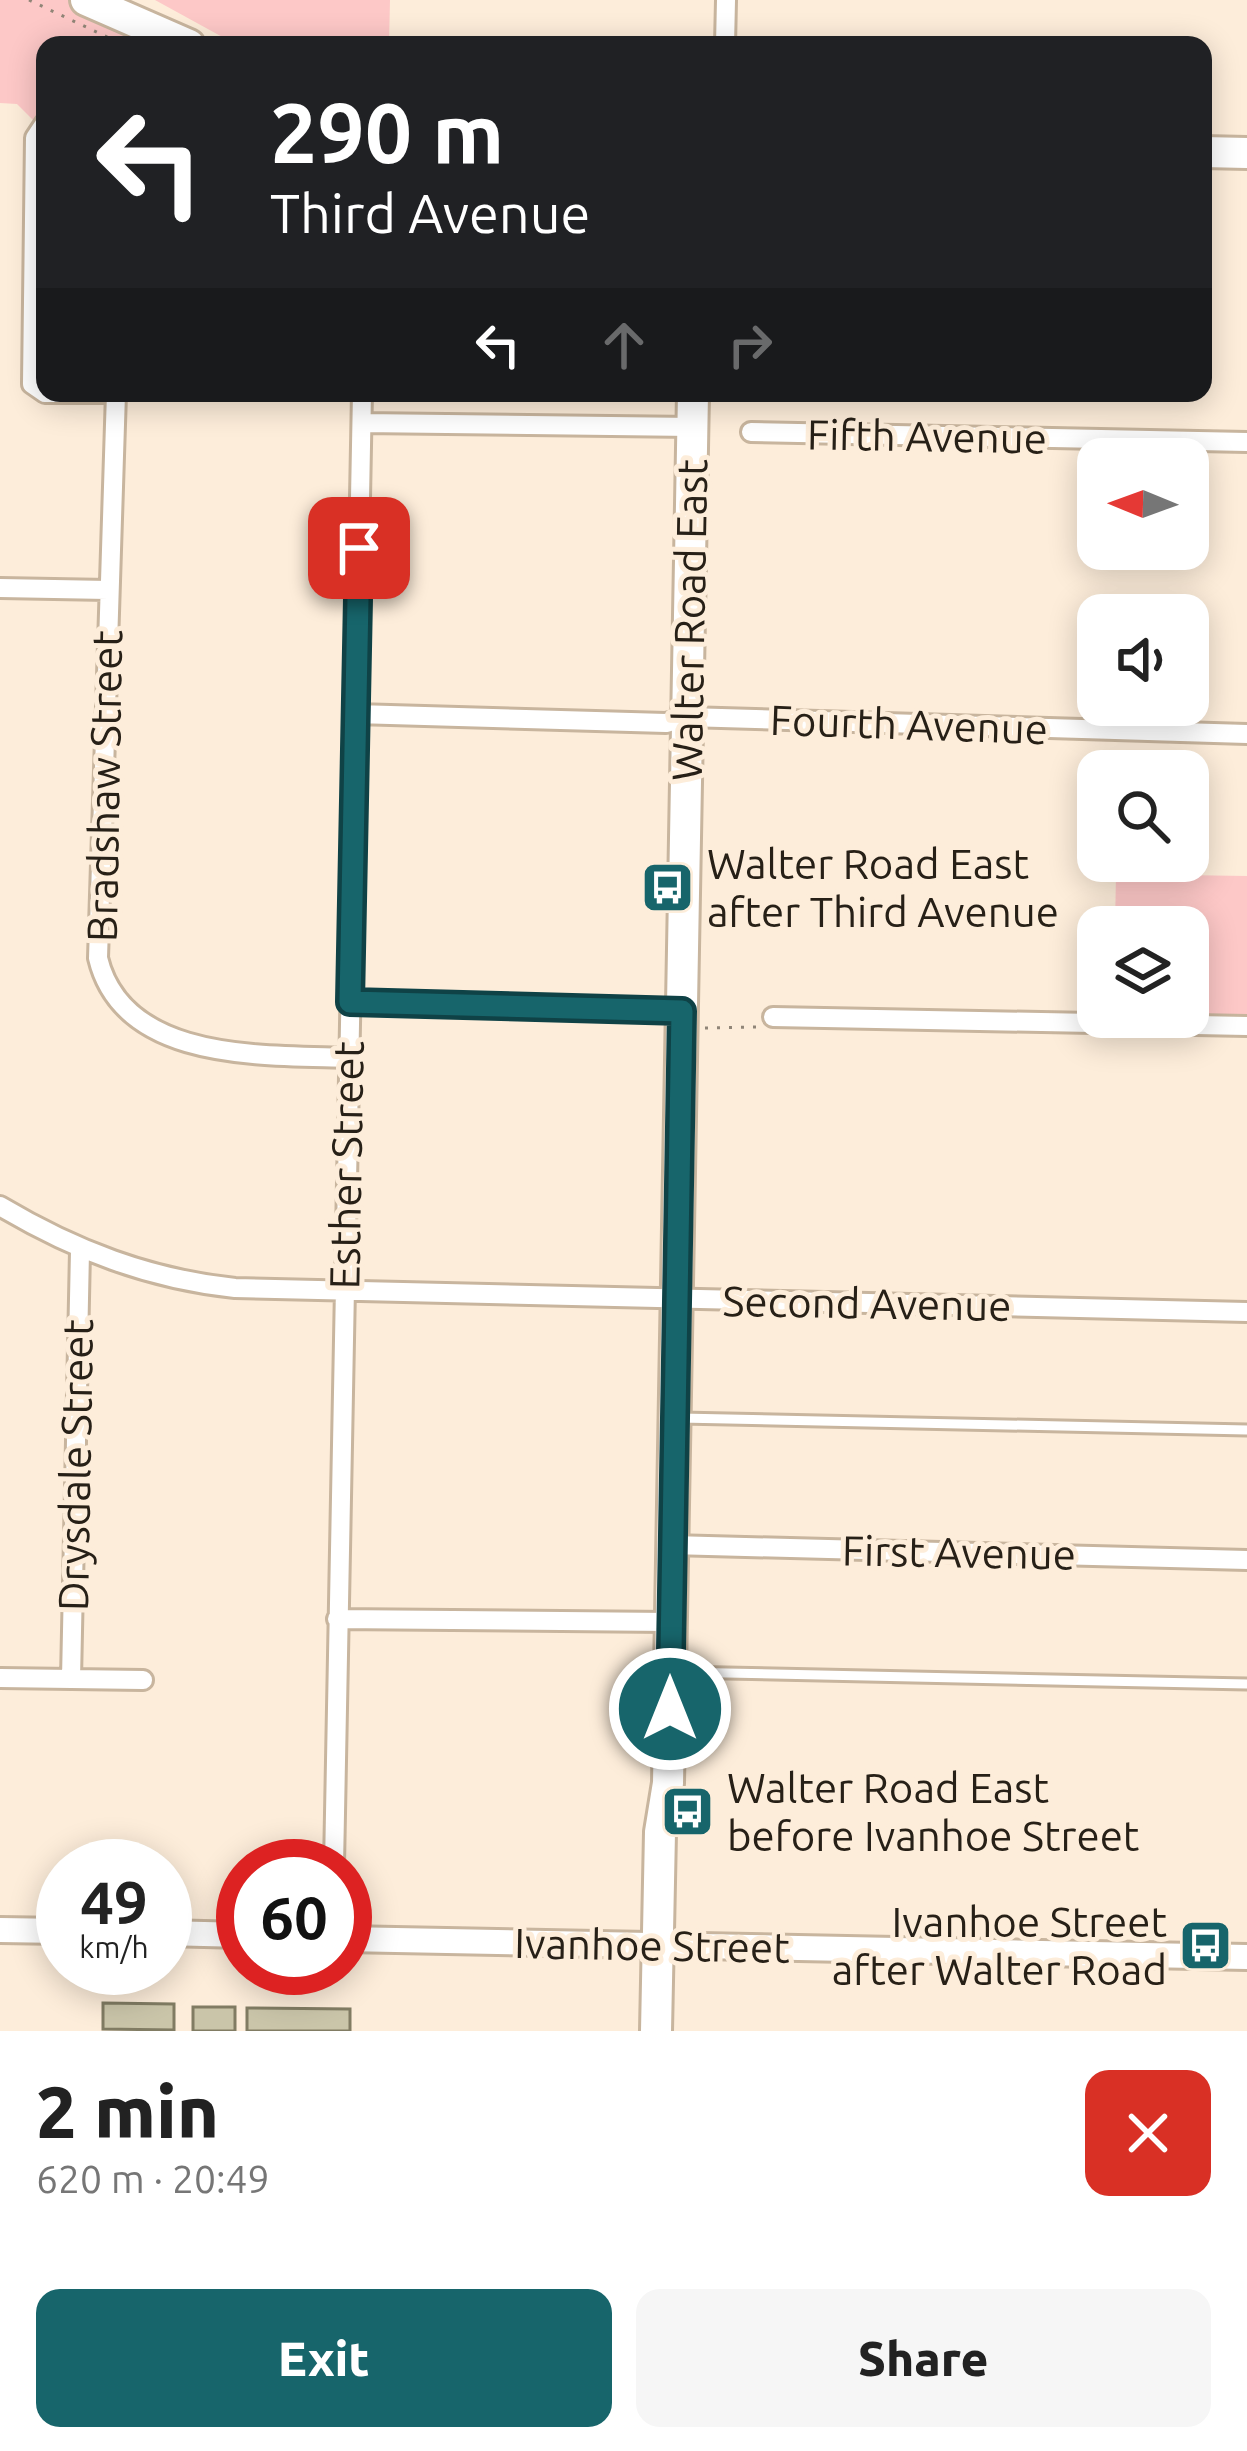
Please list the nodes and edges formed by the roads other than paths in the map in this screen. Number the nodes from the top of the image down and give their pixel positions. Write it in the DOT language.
graph roads {
  1 [pos="86,0"];
  2 [pos="726,0"];
  3 [pos="160,36"];
  4 [pos="725,36"];
  5 [pos="36,135"];
  6 [pos="1212,152"];
  7 [pos="1247,153"];
  8 [pos="36,387"];
  9 [pos="116,402"];
  10 [pos="362,402"];
  11 [pos="694,402"];
  12 [pos="362,424"];
  13 [pos="693,428"];
  14 [pos="751,432"];
  15 [pos="1247,442"];
  16 [pos="0,587"];
  17 [pos="108,590"];
  18 [pos="356,714"];
  19 [pos="687,717"];
  20 [pos="1247,734"];
  21 [pos="350,1002"];
  22 [pos="773,1017"];
  23 [pos="693,1020"];
  24 [pos="1247,1026"];
  25 [pos="349,1058"];
  26 [pos="0,1206"];
  27 [pos="80,1251"];
  28 [pos="344,1290"];
  29 [pos="677,1299"];
  30 [pos="1247,1312"];
  31 [pos="675,1418"];
  32 [pos="1247,1430"];
  33 [pos="670,1545"];
  34 [pos="1247,1560"];
  35 [pos="337,1619"];
  36 [pos="669,1622"];
  37 [pos="670,1672"];
  38 [pos="0,1678"];
  39 [pos="71,1679"];
  40 [pos="143,1680"];
  41 [pos="1247,1684"];
  42 [pos="334,1839"];
  43 [pos="0,1930"];
  44 [pos="36,1931"];
  45 [pos="372,1940"];
  46 [pos="666,1947"];
  47 [pos="1247,1958"];
  48 [pos="656,2031"];
  49 [pos="673,2031"];
  1 -- 3 [label="main road"];
  2 -- 4 [label="street"];
  5 -- 8 [label="street, Bradshaw Street"];
  6 -- 7 [label="main road"];
  9 -- 17 [label="street, Bradshaw Street"];
  10 -- 12 [label="street, Esther Street"];
  11 -- 13 [label="main road, Walter Road East"];
  12 -- 13 [label="street"];
  12 -- 18 [label="street, Esther Street"];
  13 -- 19 [label="main road, Walter Road East"];
  14 -- 15 [label="street, Fifth Avenue"];
  16 -- 17 [label="street"];
  17 -- 25 [label="street, Bradshaw Street"];
  18 -- 19 [label="street, Fourth Avenue"];
  18 -- 21 [label="street, Esther Street"];
  19 -- 20 [label="street, Fourth Avenue"];
  19 -- 23 [label="main road, Walter Road East"];
  21 -- 23 [label="street"];
  21 -- 25 [label="street, Esther Street"];
  22 -- 24 [label="street"];
  23 -- 29 [label="main road, Walter Road East"];
  25 -- 28 [label="street, Esther Street"];
  26 -- 27 [label="street, Second Avenue"];
  27 -- 28 [label="street, Second Avenue"];
  27 -- 39 [label="street, Drysdale Street"];
  28 -- 29 [label="street, Second Avenue"];
  28 -- 35 [label="street, Esther Street"];
  29 -- 30 [label="street, Second Avenue"];
  29 -- 31 [label="main road, Walter Road East"];
  31 -- 32 [label="lane"];
  31 -- 33 [label="main road, Walter Road East"];
  33 -- 34 [label="street, First Avenue"];
  33 -- 36 [label="main road, Walter Road East"];
  35 -- 36 [label="street"];
  35 -- 42 [label="street, Esther Street"];
  36 -- 37 [label="main road, Walter Road East"];
  37 -- 41 [label="lane"];
  37 -- 46 [label="main road, Walter Road East"];
  38 -- 39 [label="street"];
  39 -- 40 [label="street"];
  43 -- 44 [label="street"];
  45 -- 46 [label="street, Ivanhoe Street"];
  46 -- 47 [label="street, Ivanhoe Street"];
  46 -- 48 [label="main road, Walter Road East"];
  46 -- 49 [label="main road, Walter Road East"];
}
